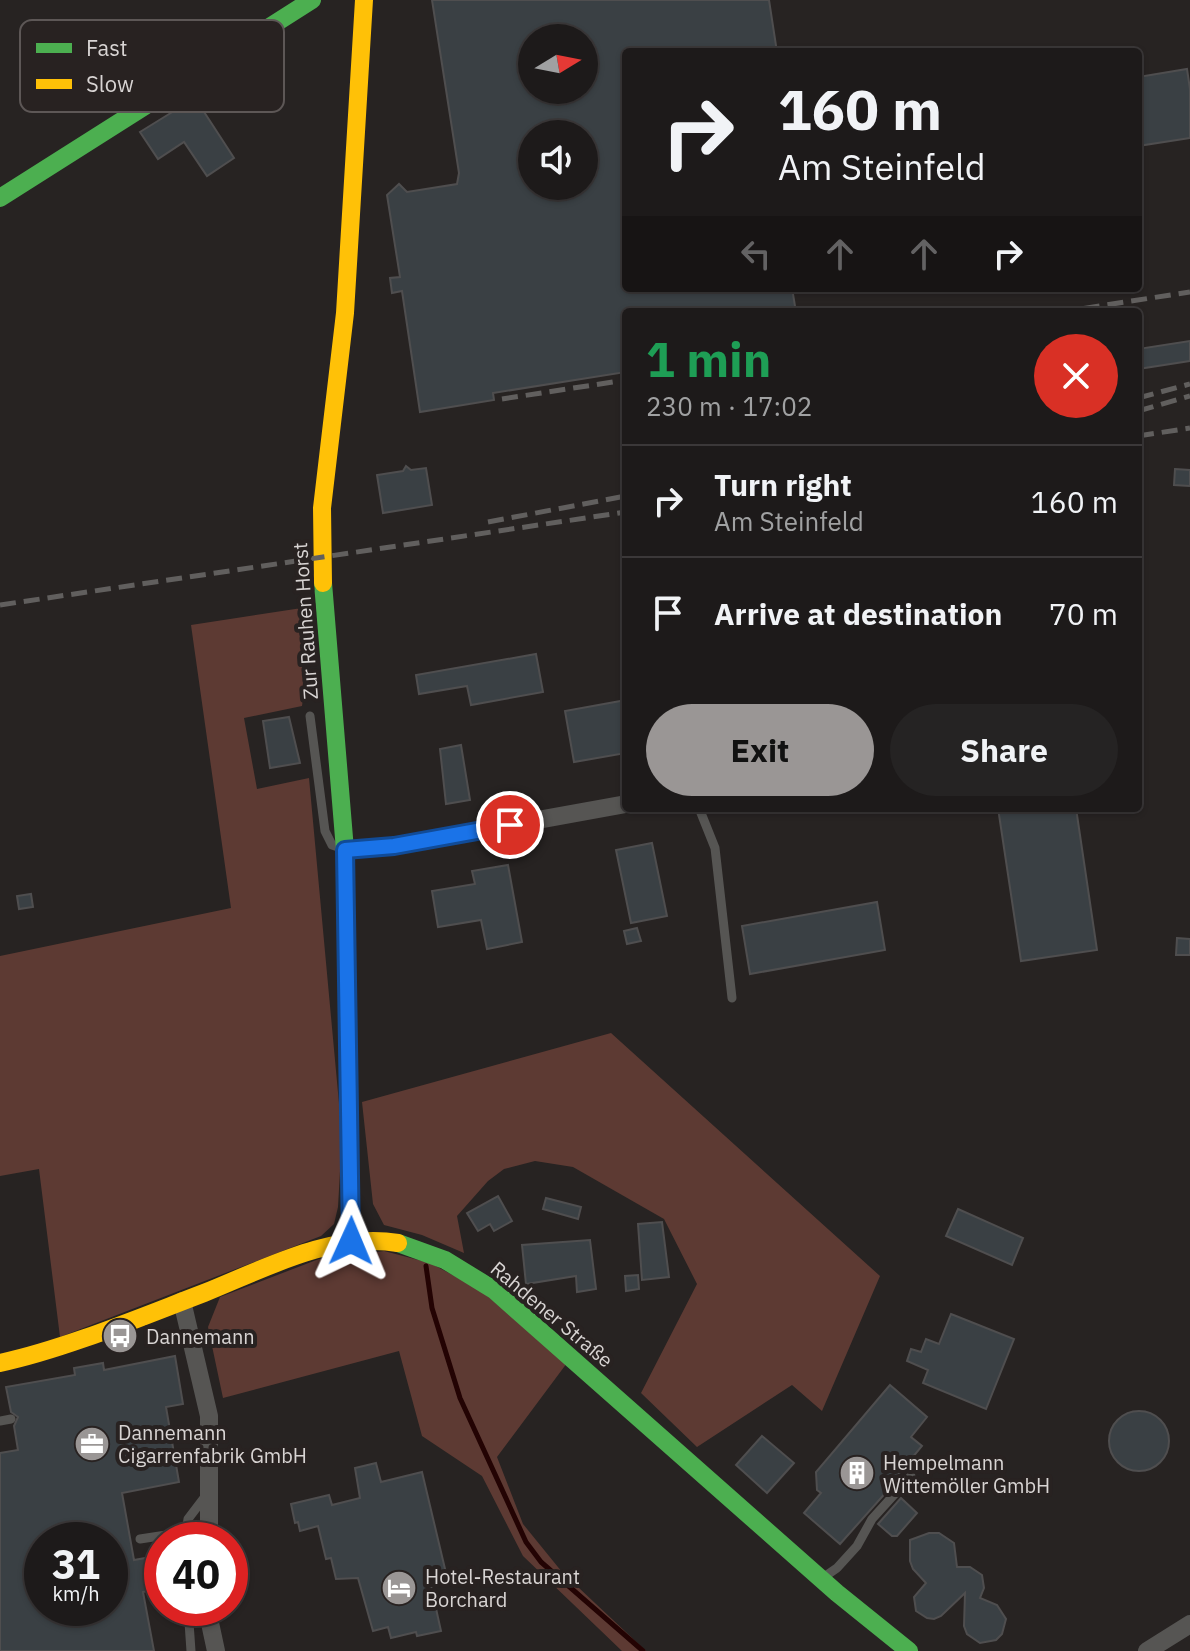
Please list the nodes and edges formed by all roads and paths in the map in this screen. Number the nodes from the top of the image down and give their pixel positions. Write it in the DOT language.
graph roads {
  1 [pos="312,0"];
  2 [pos="364,0"];
  3 [pos="280,20"];
  4 [pos="136,112"];
  5 [pos="0,198"];
  6 [pos="310,716"];
  7 [pos="622,805"];
  8 [pos="701,812"];
  9 [pos="345,850"];
  10 [pos="732,998"];
  11 [pos="351,1241"];
  12 [pos="182,1301"];
  13 [pos="0,1363"];
  14 [pos="11,1419"];
  15 [pos="0,1421"];
  16 [pos="911,1476"];
  17 [pos="209,1491"];
  18 [pos="187,1522"];
  19 [pos="209,1522"];
  20 [pos="140,1539"];
  21 [pos="144,1539"];
  22 [pos="821,1579"];
  23 [pos="1190,1624"];
  24 [pos="189,1626"];
  25 [pos="212,1626"];
  26 [pos="191,1651"];
  27 [pos="216,1651"];
  28 [pos="909,1651"];
  29 [pos="1147,1651"];
  1 -- 3 [label="street"];
  2 -- 9 [label="street, Zur Rauhen Horst"];
  4 -- 5 [label="street"];
  6 -- 9 [label="lane"];
  7 -- 9 [label="street"];
  8 -- 10 [label="lane"];
  9 -- 11 [label="street, Zur Rauhen Horst"];
  11 -- 12 [label="street, Rahdener Straße"];
  11 -- 22 [label="street, Rahdener Straße"];
  12 -- 13 [label="street, Rahdener Straße"];
  12 -- 17 [label="street"];
  14 -- 15 [label="lane"];
  16 -- 22 [label="lane"];
  17 -- 18 [label="lane"];
  17 -- 19 [label="street"];
  20 -- 21 [label="lane"];
  22 -- 28 [label="street, Rahdener Straße"];
  23 -- 29 [label="street"];
  24 -- 26 [label="lane"];
  25 -- 27 [label="street"];
}
